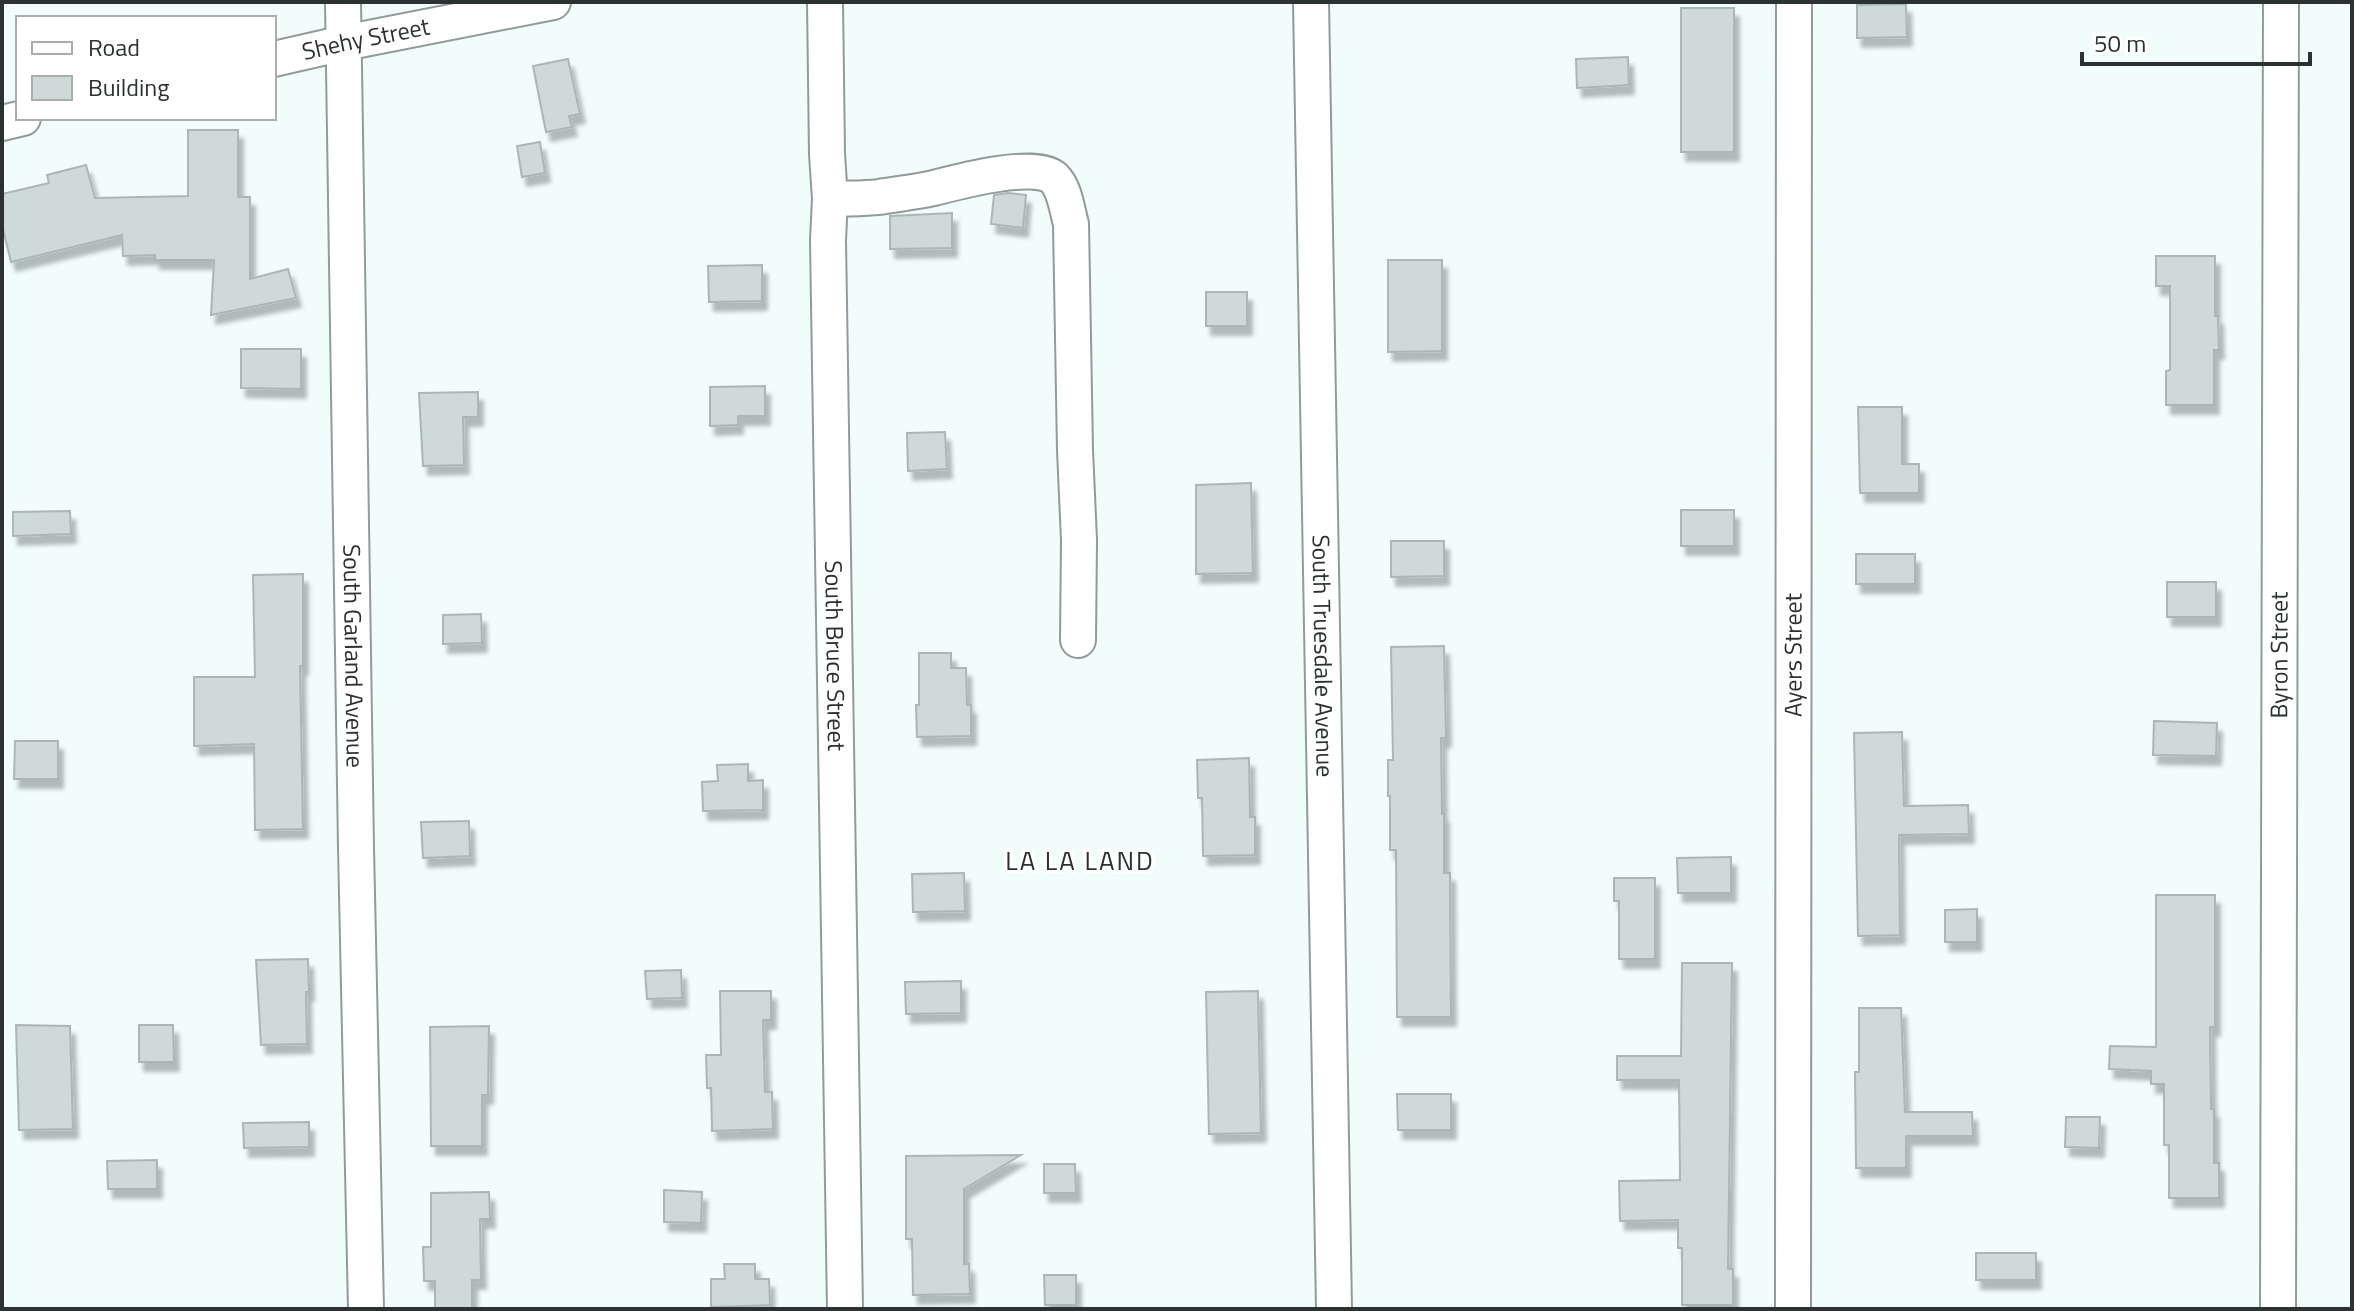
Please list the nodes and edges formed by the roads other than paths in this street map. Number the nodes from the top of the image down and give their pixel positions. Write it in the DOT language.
graph roads {
  1 [pos="343,2"];
  2 [pos="553,2"];
  3 [pos="825,2"];
  4 [pos="1311,2"];
  5 [pos="1794,2"];
  6 [pos="2281,2"];
  7 [pos="344,43"];
  8 [pos="276,59"];
  9 [pos="830,199"];
  10 [pos="1078,640"];
  11 [pos="366,1309"];
  12 [pos="845,1309"];
  13 [pos="1334,1309"];
  14 [pos="1793,1309"];
  15 [pos="2278,1309"];
  1 -- 7 [label="street, South Garland Avenue"];
  2 -- 7 [label="street, Shehy Street"];
  3 -- 9 [label="street, South Bruce Street"];
  4 -- 13 [label="street, South Truesdale Avenue"];
  5 -- 14 [label="street, Ayers Street"];
  6 -- 15 [label="street, Byron Street"];
  7 -- 8 [label="street, Shehy Street"];
  7 -- 11 [label="street, South Garland Avenue"];
  9 -- 10 [label="street"];
  9 -- 12 [label="street, South Bruce Street"];
}
